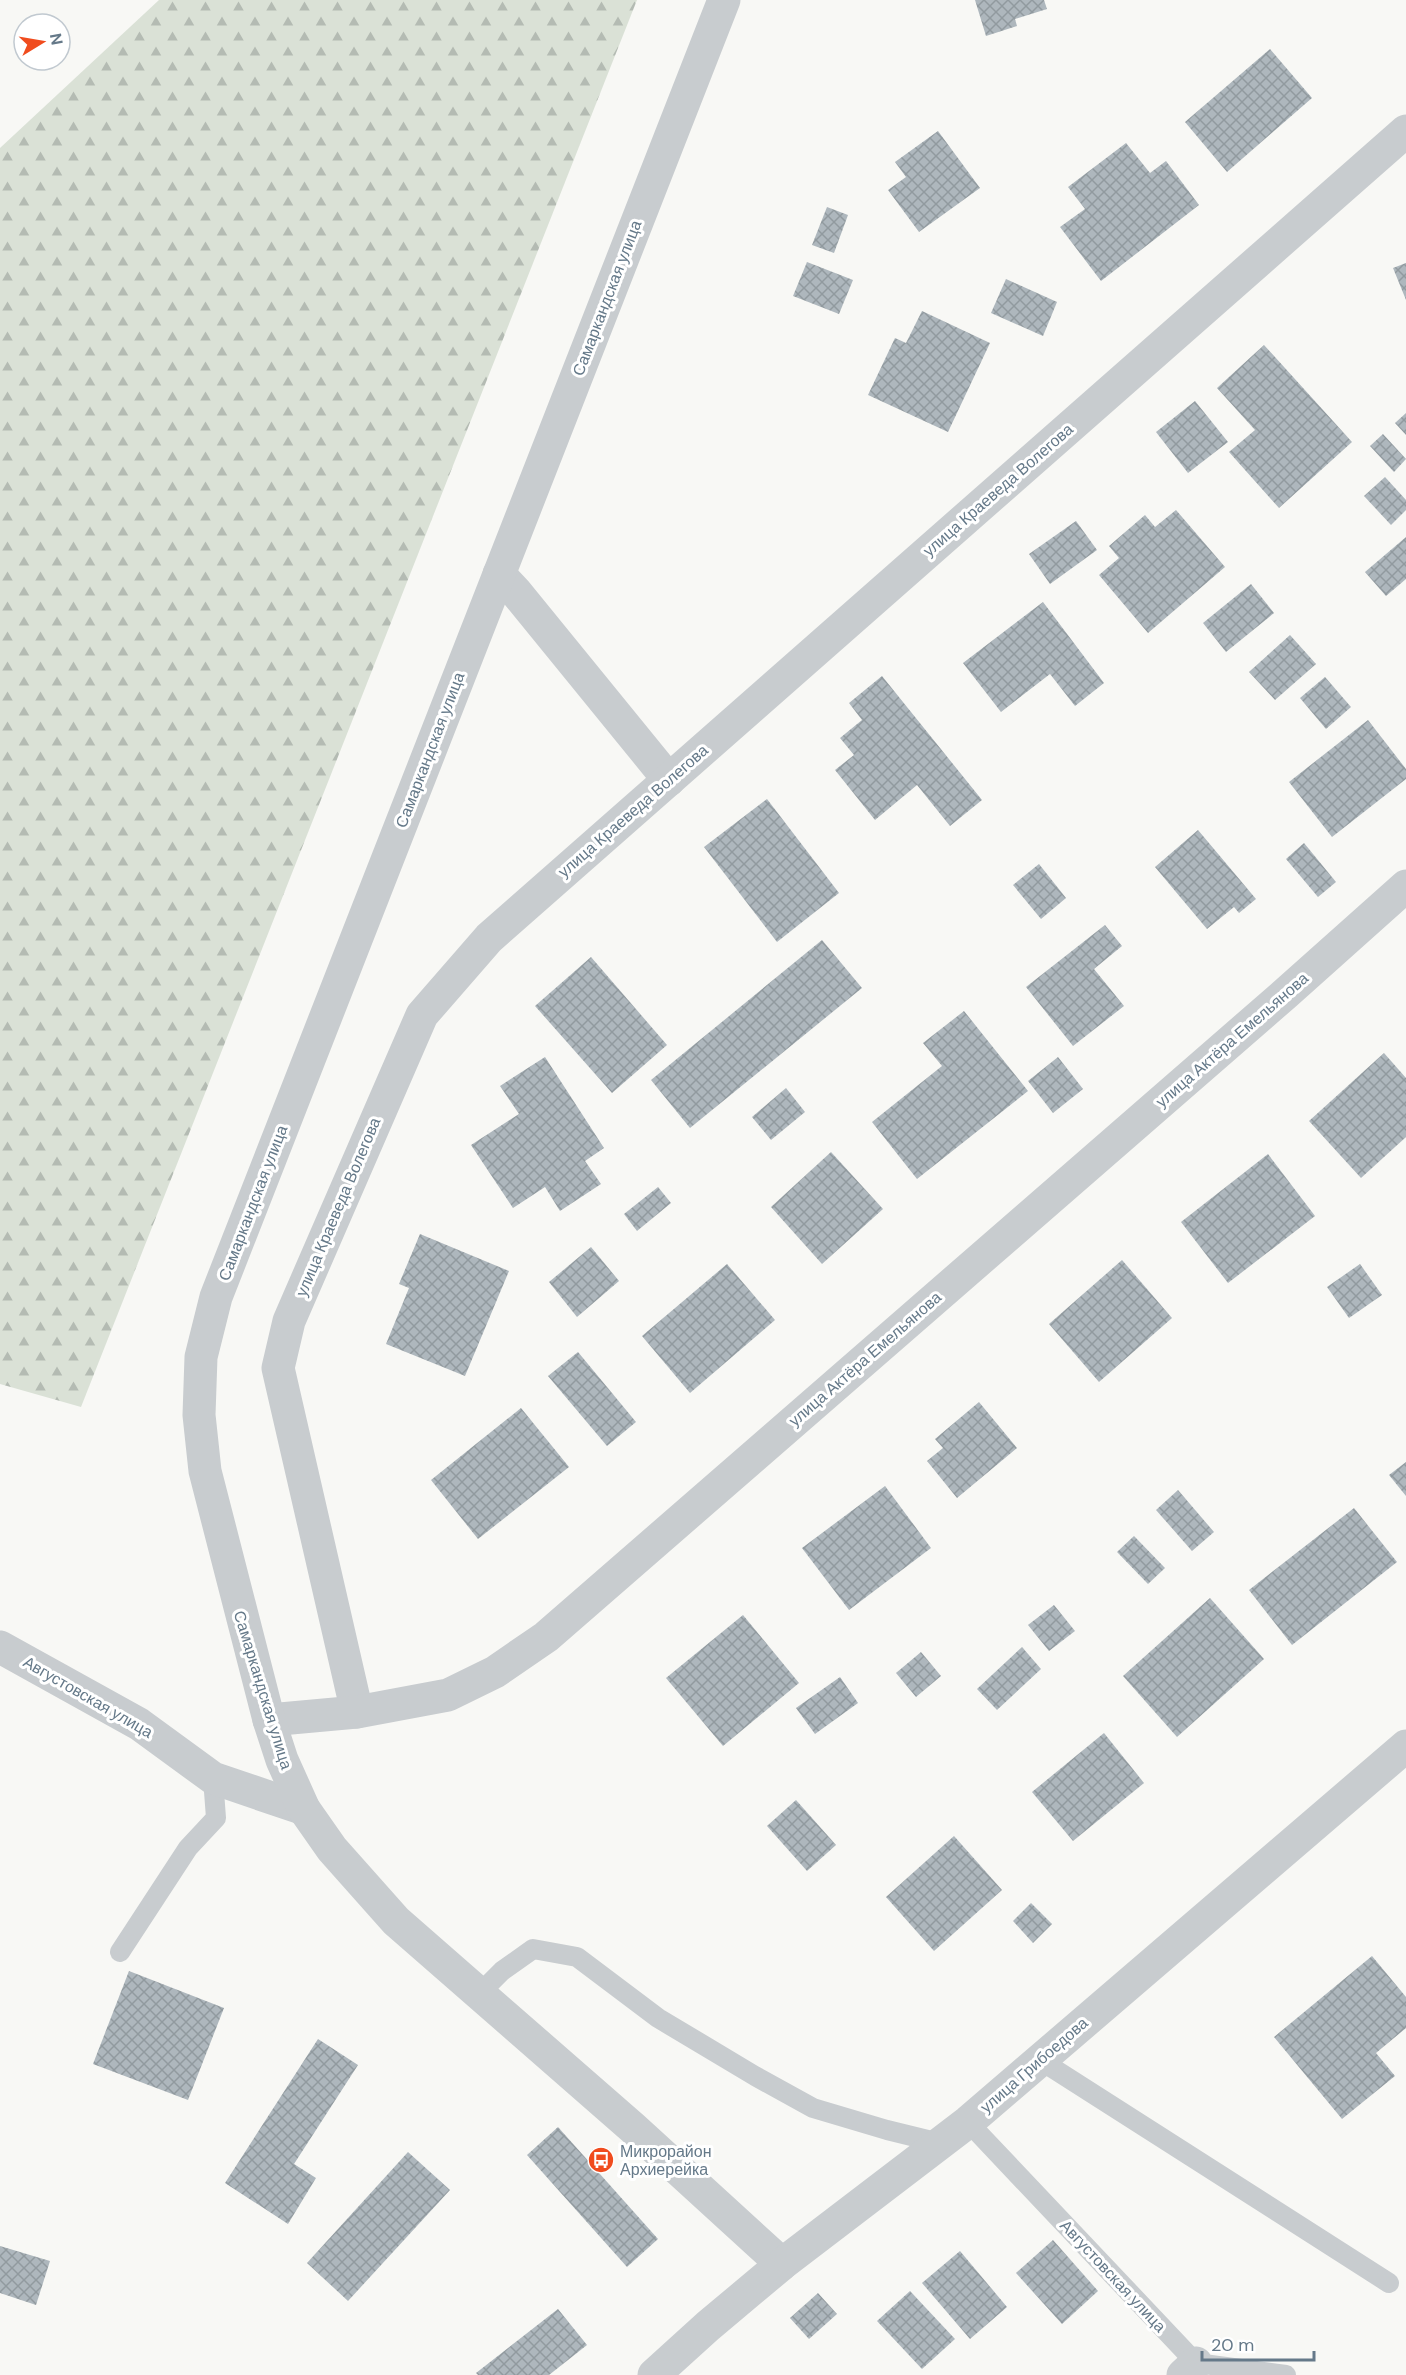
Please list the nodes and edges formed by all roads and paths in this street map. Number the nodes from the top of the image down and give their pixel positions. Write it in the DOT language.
graph roads {
  1 [pos="724,0"];
  2 [pos="1406,131"];
  3 [pos="499,574"];
  4 [pos="669,780"];
  5 [pos="1406,886"];
  6 [pos="0,1647"];
  7 [pos="357,1712"];
  8 [pos="269,1720"];
  9 [pos="1406,1746"];
  10 [pos="213,1778"];
  11 [pos="304,1809"];
  12 [pos="120,1952"];
  13 [pos="479,1994"];
  14 [pos="1040,2060"];
  15 [pos="968,2122"];
  16 [pos="940,2143"];
  17 [pos="782,2264"];
  18 [pos="1389,2283"];
  19 [pos="1190,2369"];
  20 [pos="654,2375"];
  21 [pos="1286,2375"];
  1 -- 3 [label="street, Самаркандская улица"];
  2 -- 4 [label="street, улица Краеведа Волегова"];
  3 -- 4 [label="street"];
  3 -- 8 [label="street, Самаркандская улица"];
  4 -- 7 [label="street, улица Краеведа Волегова"];
  5 -- 7 [label="street, улица Актёра Емельянова"];
  6 -- 10 [label="street, Августовская улица"];
  7 -- 8 [label="street, улица Актёра Емельянова"];
  8 -- 11 [label="street, Самаркандская улица"];
  9 -- 14 [label="street, улица Грибоедова"];
  10 -- 11 [label="street, Августовская улица"];
  10 -- 12 [label="lane"];
  11 -- 13 [label="street, Самаркандская улица"];
  13 -- 16 [label="lane"];
  13 -- 17 [label="street, Самаркандская улица"];
  14 -- 15 [label="street, улица Грибоедова"];
  14 -- 18 [label="lane"];
  15 -- 16 [label="street, улица Грибоедова"];
  15 -- 19 [label="lane, Августовская улица"];
  16 -- 17 [label="street, улица Грибоедова"];
  17 -- 20 [label="street, улица Грибоедова"];
  19 -- 21 [label="lane, Августовская улица"];
}
